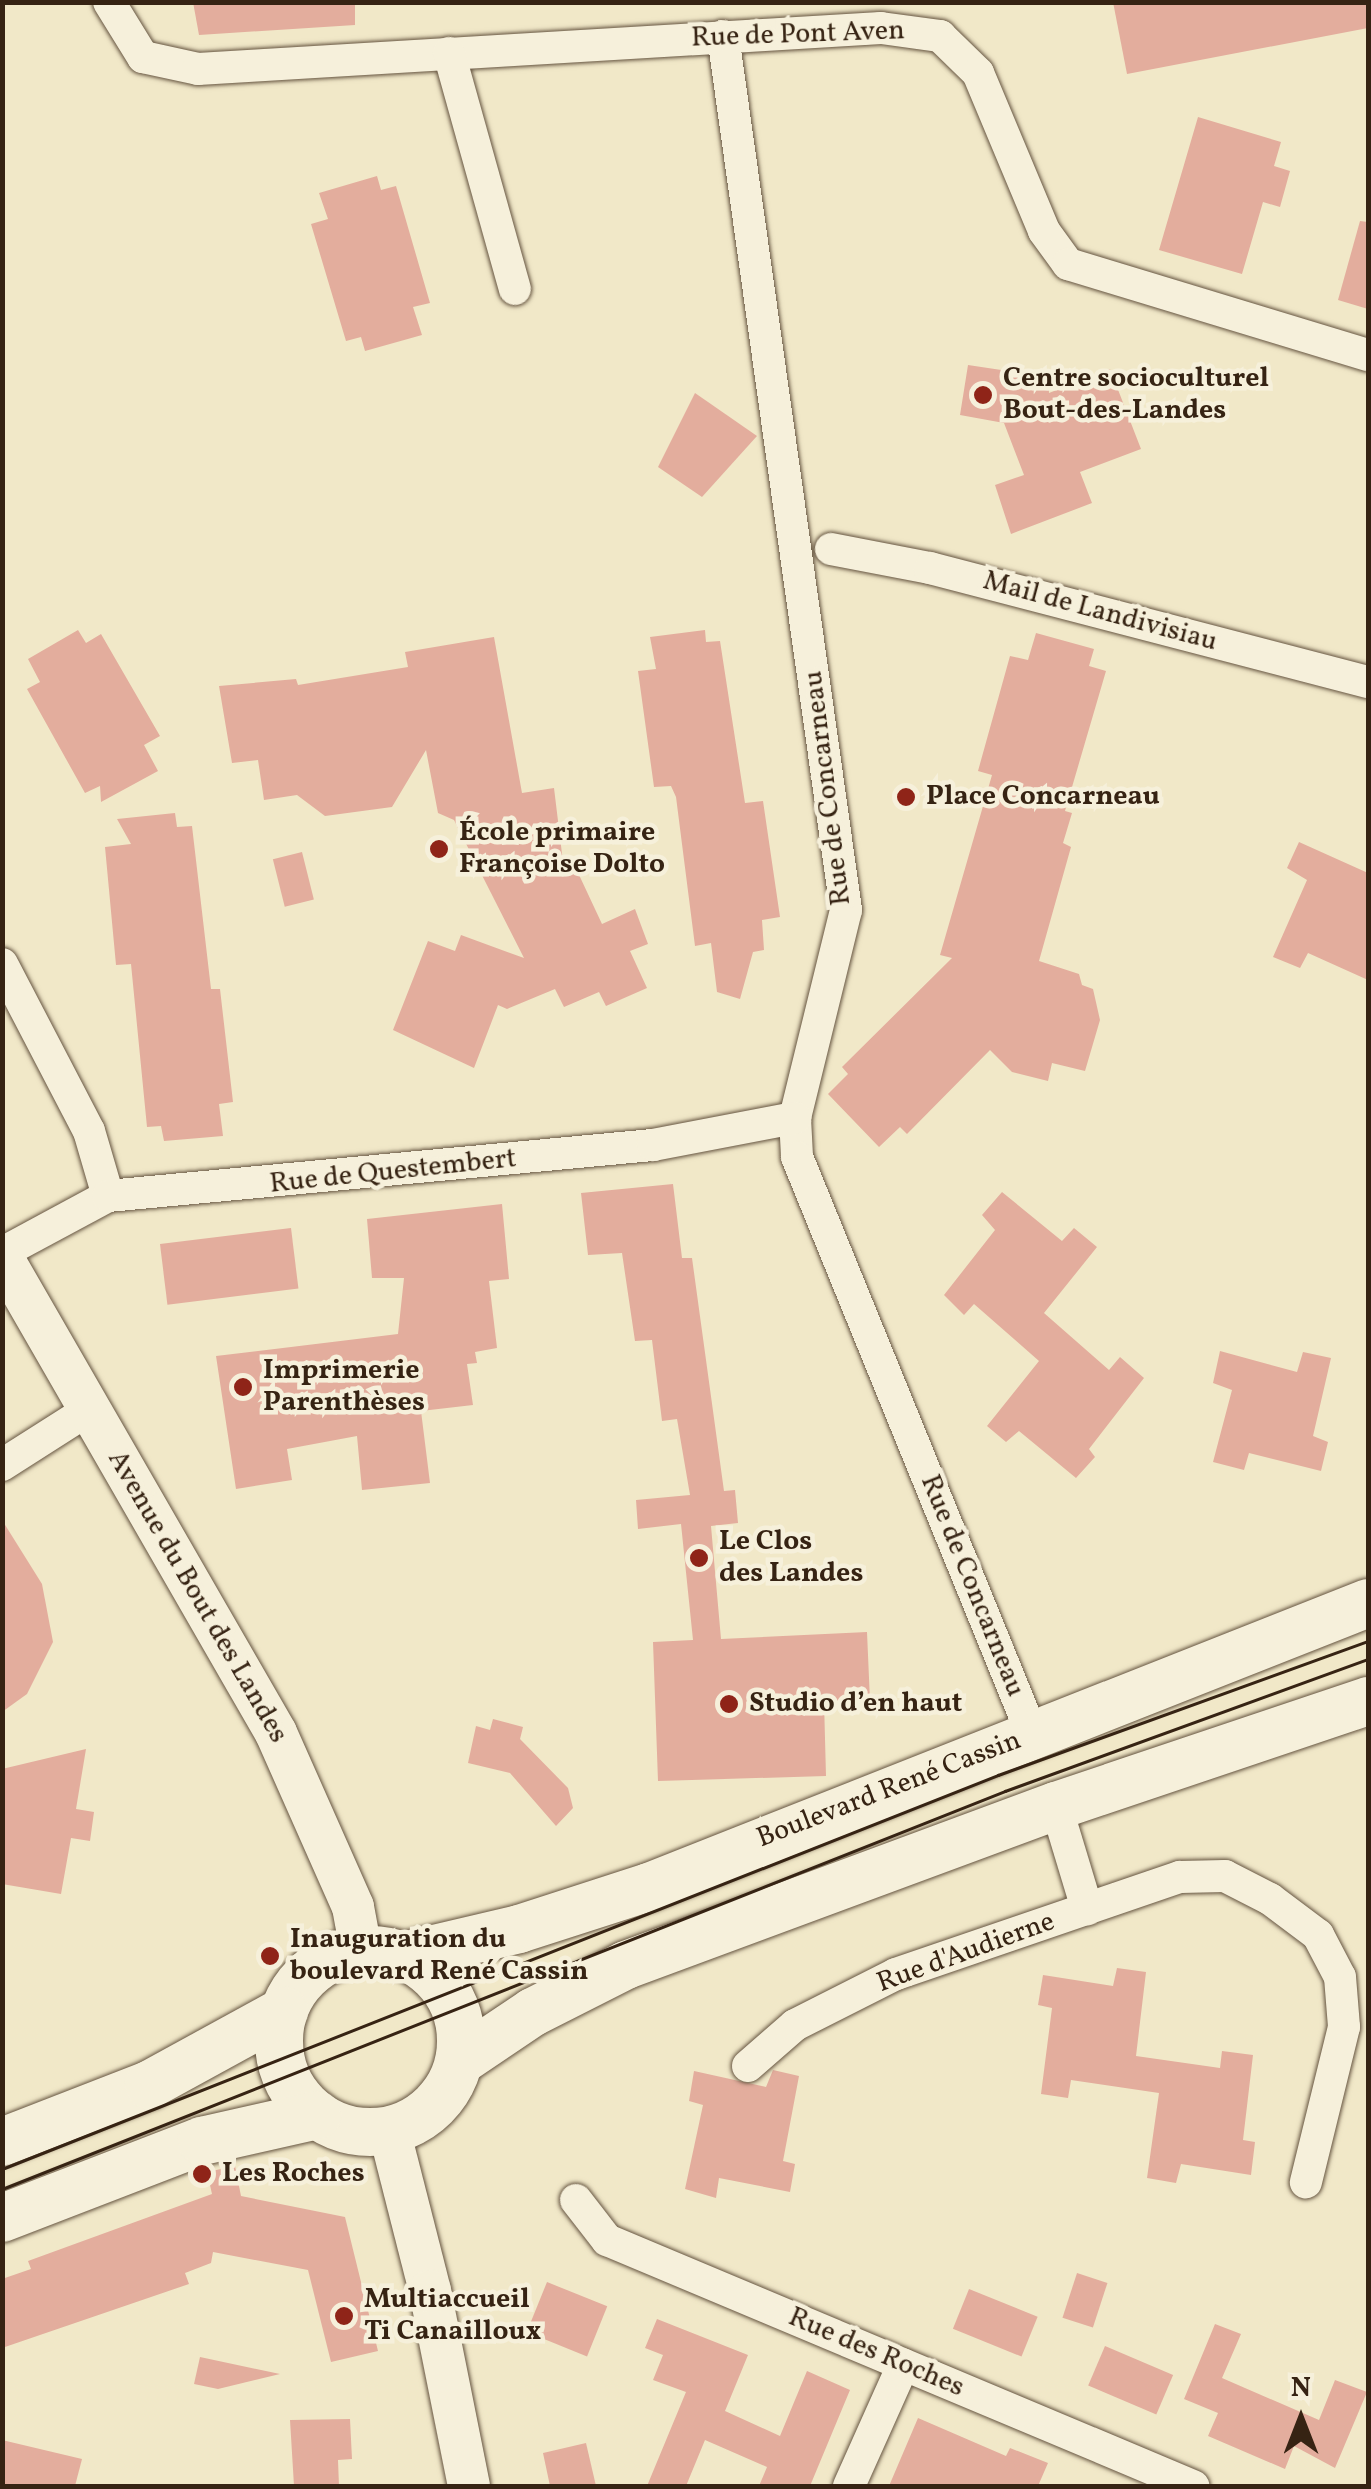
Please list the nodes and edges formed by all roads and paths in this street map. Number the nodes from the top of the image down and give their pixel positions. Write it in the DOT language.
graph roads {
  1 [pos="109,2"];
  2 [pos="723,36"];
  3 [pos="449,53"];
  4 [pos="514,289"];
  5 [pos="1368,355"];
  6 [pos="831,550"];
  7 [pos="1368,682"];
  8 [pos="2,964"];
  9 [pos="794,1118"];
  10 [pos="108,1196"];
  11 [pos="2,1255"];
  12 [pos="90,1409"];
  13 [pos="2,1465"];
  14 [pos="1368,1604"];
  15 [pos="1368,1701"];
  16 [pos="1032,1734"];
  17 [pos="1056,1806"];
  18 [pos="1088,1908"];
  19 [pos="382,1954"];
  20 [pos="284,2011"];
  21 [pos="460,2062"];
  22 [pos="748,2066"];
  23 [pos="317,2115"];
  24 [pos="389,2130"];
  25 [pos="2,2142"];
  26 [pos="1306,2182"];
  27 [pos="576,2200"];
  28 [pos="2,2218"];
  29 [pos="903,2365"];
  30 [pos="1187,2485"];
  31 [pos="468,2486"];
  32 [pos="849,2486"];
  1 -- 3 [label="street, Rue de Pont Aven"];
  2 -- 3 [label="street, Rue de Pont Aven"];
  2 -- 5 [label="street, Rue de Pont Aven"];
  2 -- 9 [label="street, Rue de Concarneau"];
  3 -- 4 [label="street"];
  6 -- 7 [label="street, Mail de Landivisiau"];
  8 -- 10 [label="street"];
  9 -- 10 [label="street, Rue de Questembert"];
  9 -- 16 [label="street, Rue de Concarneau"];
  10 -- 11 [label="street, Rue de Questembert"];
  11 -- 12 [label="street, Avenue du Bout des Landes"];
  12 -- 13 [label="street"];
  12 -- 19 [label="street, Avenue du Bout des Landes"];
  14 -- 16 [label="main road, Boulevard René Cassin"];
  15 -- 17 [label="main road"];
  16 -- 19 [label="main road, Boulevard René Cassin"];
  17 -- 18 [label="street, Rue d'Audierne"];
  17 -- 21 [label="main road"];
  18 -- 22 [label="street, Rue d'Audierne"];
  18 -- 26 [label="street, Rue d'Audierne"];
  19 -- 20 [label="main road"];
  19 -- 21 [label="main road"];
  20 -- 23 [label="main road"];
  20 -- 25 [label="main road"];
  21 -- 24 [label="main road"];
  23 -- 24 [label="main road"];
  23 -- 28 [label="main road"];
  24 -- 31 [label="street"];
  27 -- 29 [label="street, Rue des Roches"];
  29 -- 30 [label="street, Rue des Roches"];
  29 -- 32 [label="street"];
}
